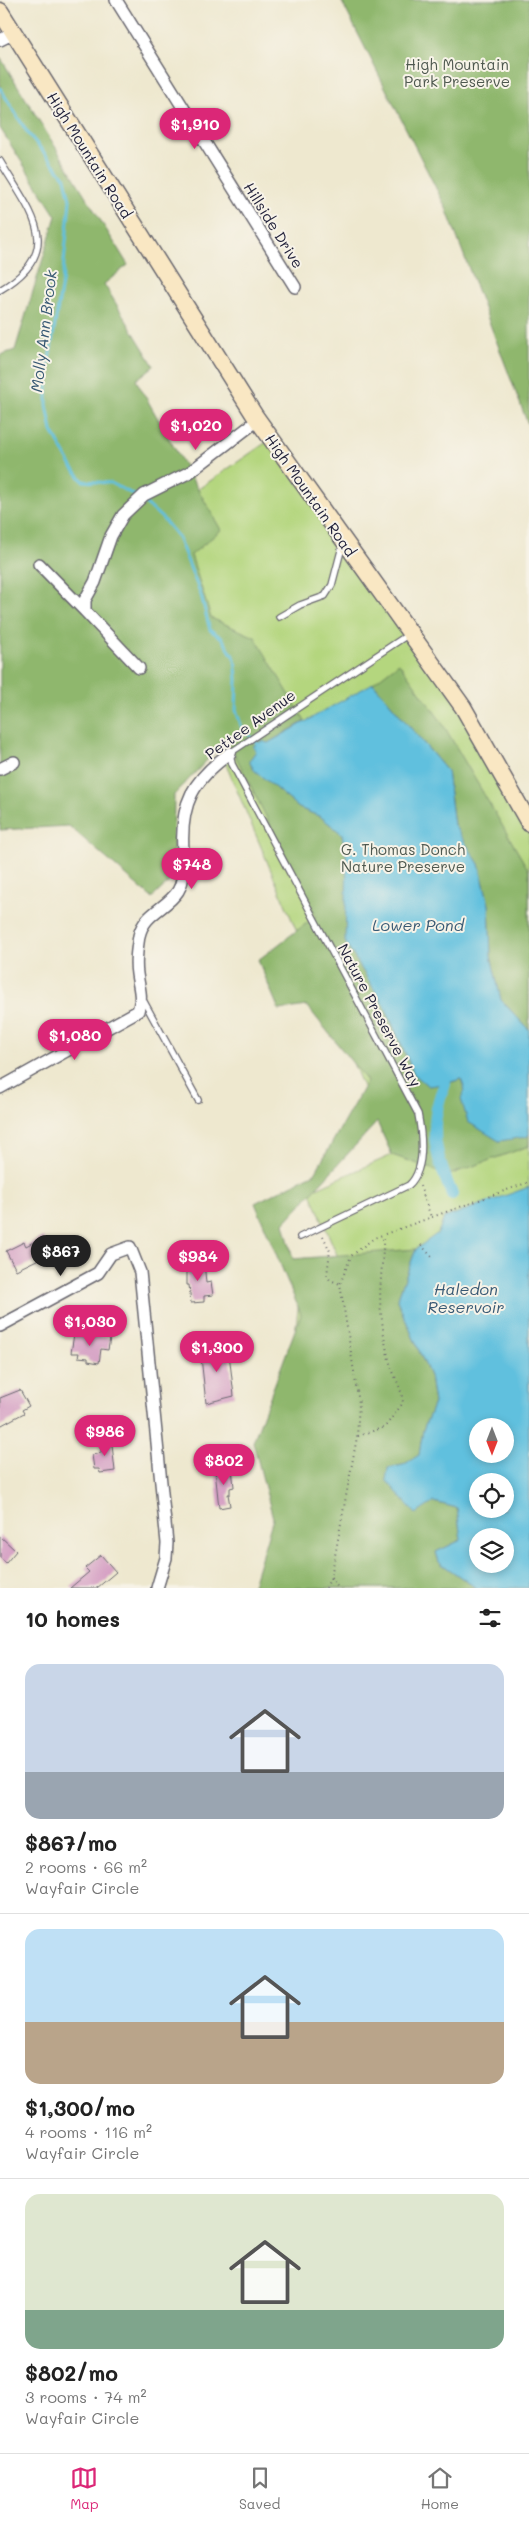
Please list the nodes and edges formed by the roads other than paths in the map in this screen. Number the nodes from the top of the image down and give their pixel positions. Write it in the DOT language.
graph roads {
  1 [pos="116,0"];
  2 [pos="0,11"];
  3 [pos="7,37"];
  4 [pos="0,161"];
  5 [pos="295,287"];
  6 [pos="0,290"];
  7 [pos="258,420"];
  8 [pos="343,541"];
  9 [pos="39,564"];
  10 [pos="85,611"];
  11 [pos="280,617"];
  12 [pos="412,633"];
  13 [pos="139,668"];
  14 [pos="230,753"];
  15 [pos="14,762"];
  16 [pos="0,769"];
  17 [pos="529,823"];
  18 [pos="142,998"];
  19 [pos="0,1088"];
  20 [pos="198,1100"];
  21 [pos="300,1237"];
  22 [pos="0,1326"];
  23 [pos="157,1588"];
  1 -- 5 [label="street, Hillside Drive"];
  2 -- 3 [label="main road, High Mountain Road"];
  3 -- 7 [label="main road, High Mountain Road"];
  4 -- 6 [label="lane"];
  7 -- 8 [label="main road, High Mountain Road"];
  7 -- 10 [label="street"];
  8 -- 11 [label="lane"];
  8 -- 12 [label="main road, High Mountain Road"];
  9 -- 10 [label="street"];
  10 -- 13 [label="street"];
  12 -- 14 [label="lane, Pettee Avenue"];
  12 -- 17 [label="main road, High Mountain Road"];
  14 -- 18 [label="street, Pettee Avenue"];
  14 -- 21 [label="lane, Nature Preserve Way"];
  15 -- 16 [label="street"];
  18 -- 19 [label="street"];
  18 -- 20 [label="lane"];
  22 -- 23 [label="street"];
}
